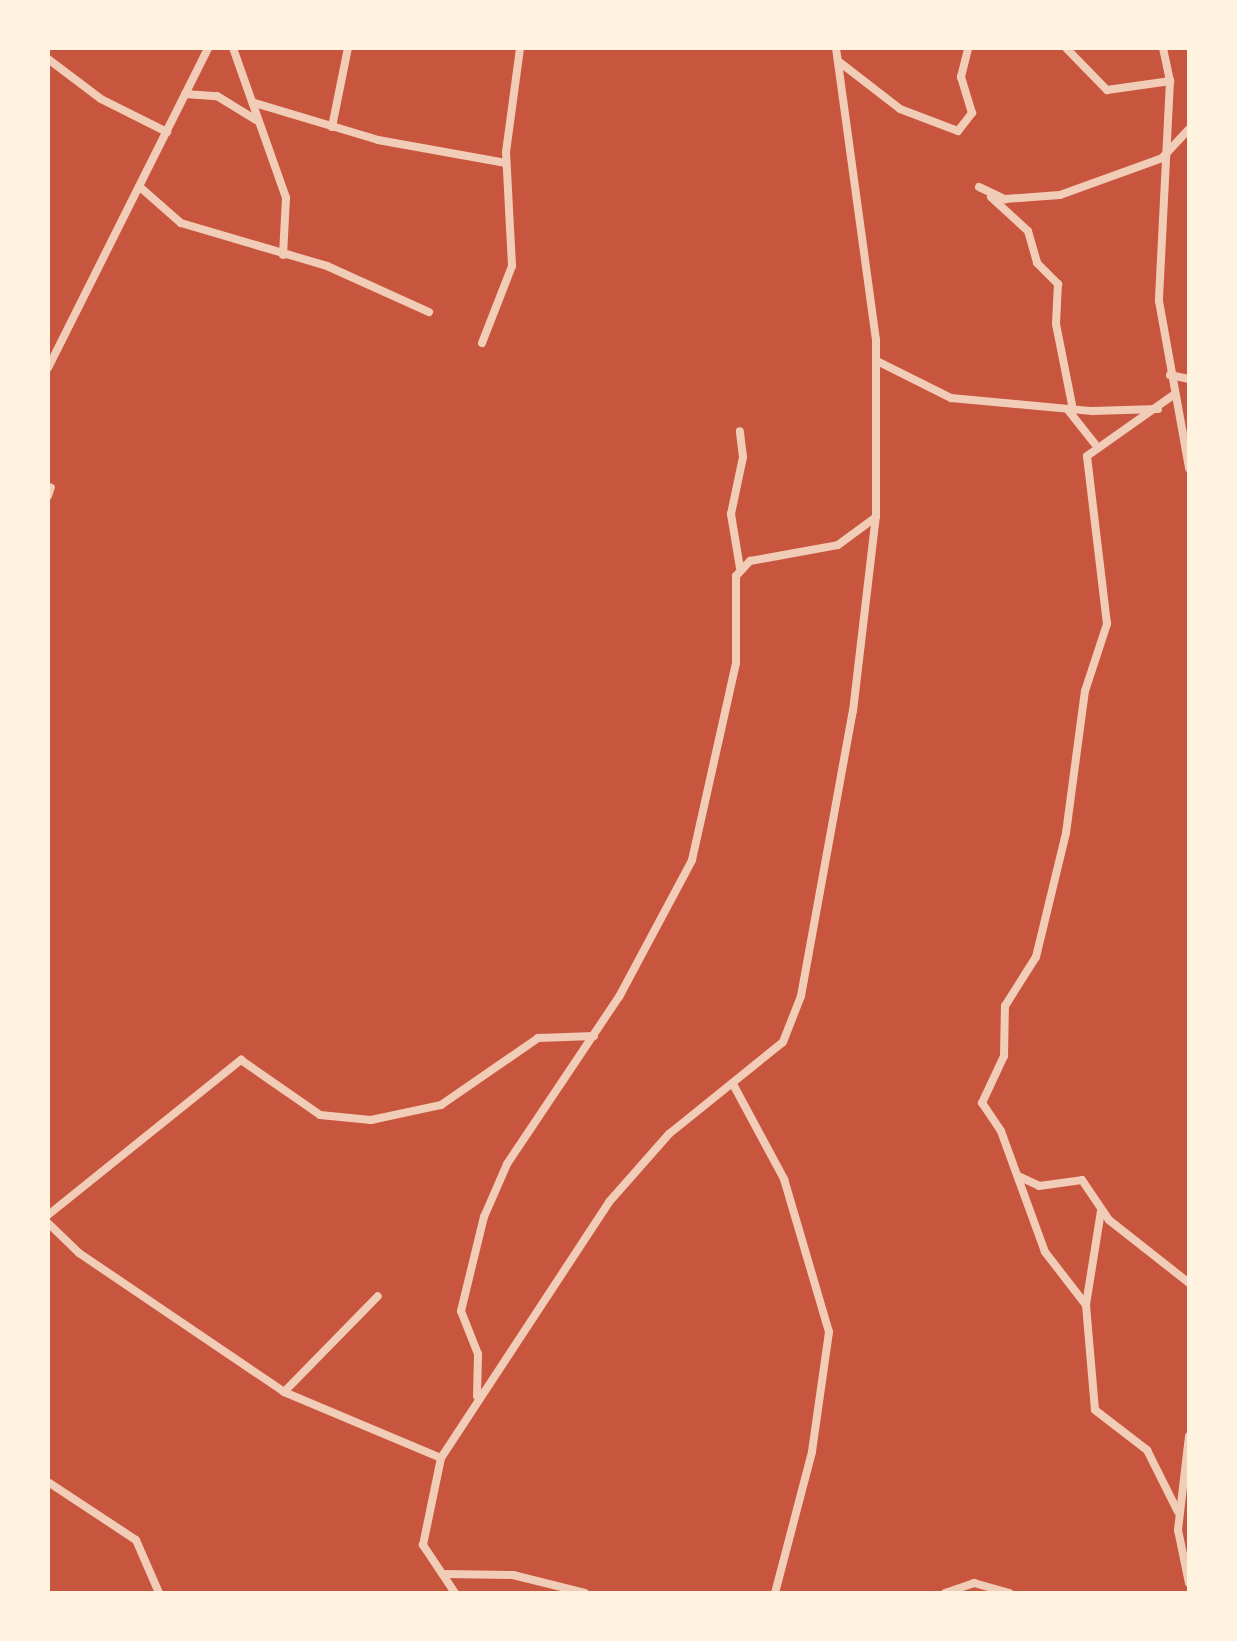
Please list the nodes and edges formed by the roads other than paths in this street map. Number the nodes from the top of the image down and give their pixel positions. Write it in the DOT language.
graph roads {
  1 [pos="208,48"];
  2 [pos="233,48"];
  3 [pos="348,48"];
  4 [pos="520,48"];
  5 [pos="836,48"];
  6 [pos="968,48"];
  7 [pos="1066,48"];
  8 [pos="1163,48"];
  9 [pos="48,59"];
  10 [pos="838,61"];
  11 [pos="1170,81"];
  12 [pos="185,94"];
  13 [pos="255,103"];
  14 [pos="256,120"];
  15 [pos="332,127"];
  16 [pos="1189,129"];
  17 [pos="167,132"];
  18 [pos="1162,158"];
  19 [pos="506,163"];
  20 [pos="979,187"];
  21 [pos="141,188"];
  22 [pos="991,197"];
  23 [pos="283,255"];
  24 [pos="429,312"];
  25 [pos="482,343"];
  26 [pos="877,361"];
  27 [pos="48,368"];
  28 [pos="1170,375"];
  29 [pos="1189,379"];
  30 [pos="1172,396"];
  31 [pos="1163,408"];
  32 [pos="1070,410"];
  33 [pos="740,431"];
  34 [pos="1095,444"];
  35 [pos="1189,468"];
  36 [pos="876,516"];
  37 [pos="740,568"];
  38 [pos="594,1036"];
  39 [pos="734,1086"];
  40 [pos="1015,1173"];
  41 [pos="1101,1211"];
  42 [pos="48,1215"];
  43 [pos="48,1223"];
  44 [pos="1189,1283"];
  45 [pos="378,1296"];
  46 [pos="1086,1305"];
  47 [pos="284,1392"];
  48 [pos="477,1398"];
  49 [pos="1189,1436"];
  50 [pos="441,1458"];
  51 [pos="48,1482"];
  52 [pos="1178,1512"];
  53 [pos="446,1574"];
  54 [pos="1189,1583"];
  55 [pos="159,1593"];
  56 [pos="455,1593"];
  57 [pos="585,1593"];
  58 [pos="775,1593"];
  59 [pos="945,1593"];
  60 [pos="1010,1593"];
  1 -- 12 [label="street"];
  2 -- 13 [label="street"];
  3 -- 15 [label="street"];
  4 -- 19 [label="street"];
  5 -- 10 [label="street"];
  6 -- 10 [label="street"];
  7 -- 11 [label="street"];
  8 -- 11 [label="street"];
  9 -- 17 [label="street"];
  10 -- 26 [label="street"];
  11 -- 18 [label="street"];
  12 -- 14 [label="street"];
  12 -- 17 [label="street"];
  13 -- 14 [label="street"];
  13 -- 15 [label="street"];
  14 -- 23 [label="street"];
  15 -- 19 [label="street"];
  16 -- 18 [label="street"];
  17 -- 21 [label="street"];
  18 -- 22 [label="street"];
  18 -- 28 [label="street"];
  19 -- 25 [label="street"];
  20 -- 22 [label="street"];
  21 -- 23 [label="street"];
  21 -- 27 [label="street"];
  22 -- 32 [label="street"];
  23 -- 24 [label="street"];
  26 -- 32 [label="street"];
  26 -- 36 [label="street"];
  28 -- 29 [label="street"];
  28 -- 30 [label="street"];
  30 -- 31 [label="street"];
  30 -- 35 [label="street"];
  31 -- 32 [label="street"];
  31 -- 34 [label="street"];
  32 -- 34 [label="street"];
  33 -- 37 [label="street"];
  34 -- 40 [label="street"];
  36 -- 37 [label="street"];
  36 -- 39 [label="street"];
  37 -- 38 [label="street"];
  38 -- 42 [label="street"];
  38 -- 48 [label="street"];
  39 -- 48 [label="street"];
  39 -- 58 [label="street"];
  40 -- 41 [label="street"];
  40 -- 46 [label="street"];
  41 -- 44 [label="street"];
  41 -- 46 [label="street"];
  43 -- 47 [label="street"];
  45 -- 47 [label="street"];
  46 -- 52 [label="street"];
  47 -- 50 [label="street"];
  48 -- 50 [label="street"];
  49 -- 52 [label="street"];
  50 -- 53 [label="street"];
  51 -- 55 [label="street"];
  52 -- 54 [label="street"];
  53 -- 56 [label="street"];
  53 -- 57 [label="street"];
  59 -- 60 [label="street"];
}
